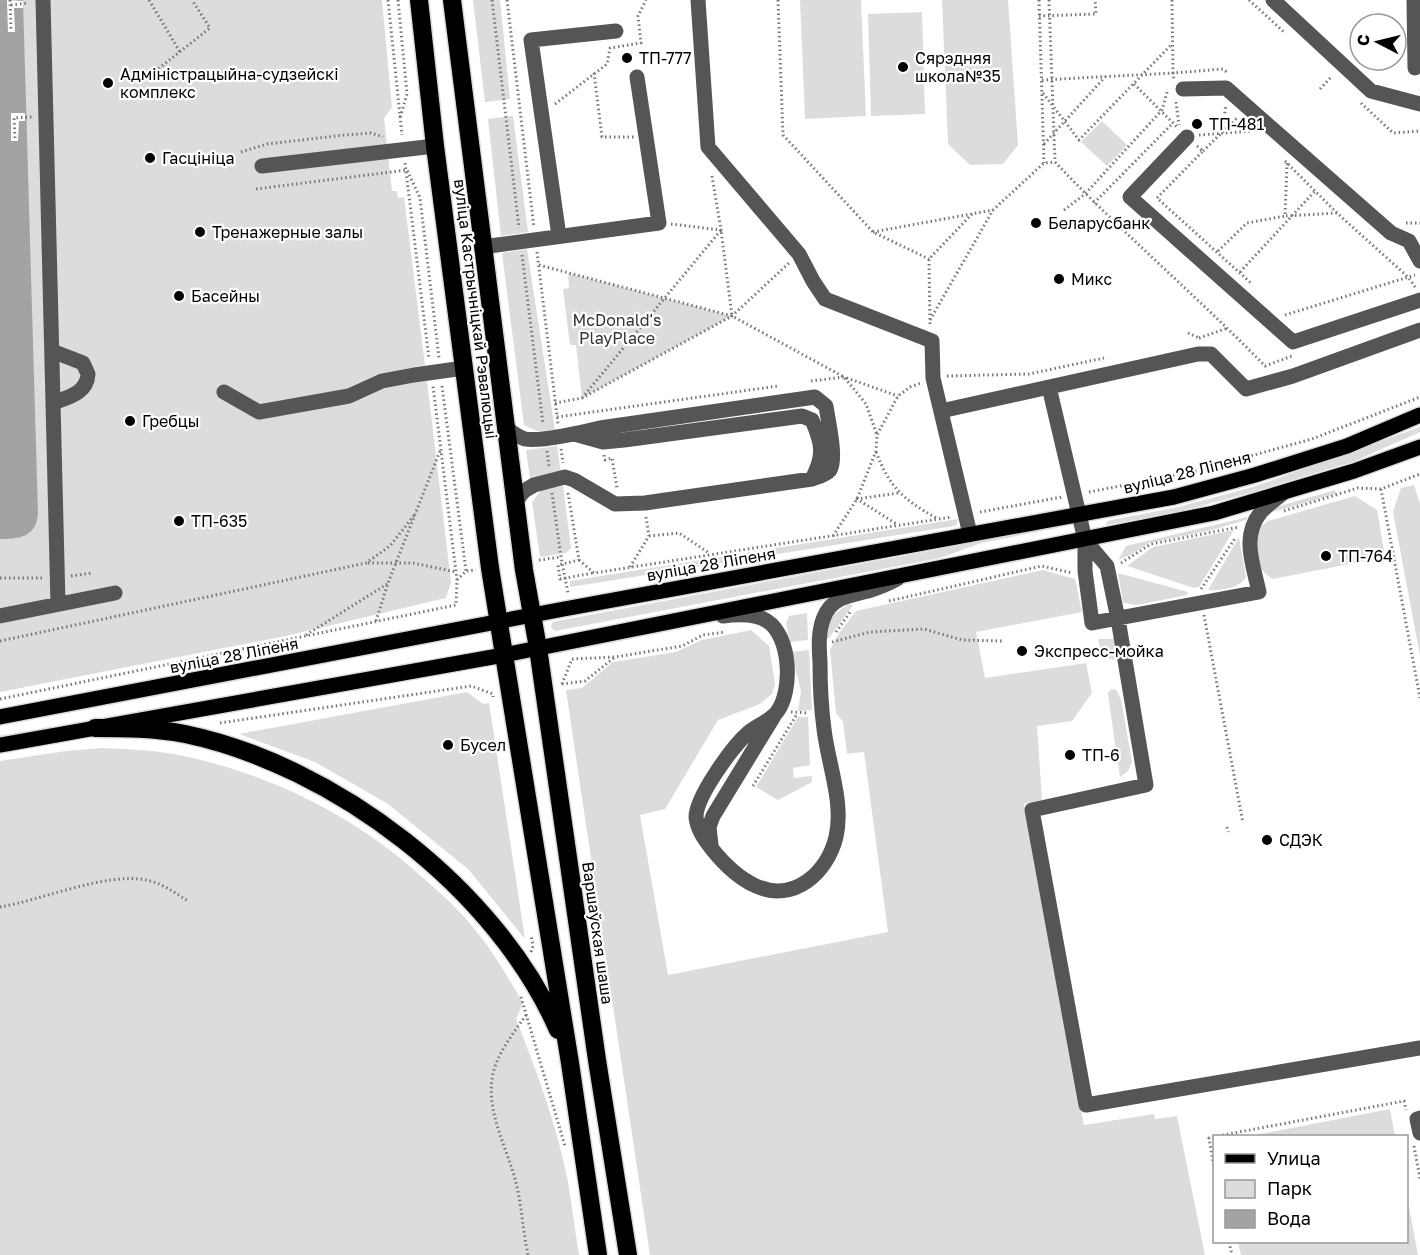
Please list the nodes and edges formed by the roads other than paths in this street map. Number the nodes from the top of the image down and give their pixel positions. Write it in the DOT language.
graph roads {
  1 [pos="43,0"];
  2 [pos="419,0"];
  3 [pos="452,0"];
  4 [pos="698,0"];
  5 [pos="1273,0"];
  6 [pos="1414,0"];
  7 [pos="616,31"];
  8 [pos="1415,68"];
  9 [pos="637,77"];
  10 [pos="1178,93"];
  11 [pos="1420,104"];
  12 [pos="1186,137"];
  13 [pos="435,146"];
  14 [pos="261,166"];
  15 [pos="558,236"];
  16 [pos="1415,239"];
  17 [pos="482,247"];
  18 [pos="1420,261"];
  19 [pos="1419,296"];
  20 [pos="1420,330"];
  21 [pos="52,351"];
  22 [pos="464,368"];
  23 [pos="1049,387"];
  24 [pos="224,392"];
  25 [pos="53,403"];
  26 [pos="942,411"];
  27 [pos="1420,415"];
  28 [pos="505,427"];
  29 [pos="575,434"];
  30 [pos="1420,447"];
  31 [pos="812,479"];
  32 [pos="1283,494"];
  33 [pos="515,502"];
  34 [pos="1080,514"];
  35 [pos="970,534"];
  36 [pos="1085,540"];
  37 [pos="905,575"];
  38 [pos="115,593"];
  39 [pos="58,604"];
  40 [pos="0,616"];
  41 [pos="531,616"];
  42 [pos="1118,619"];
  43 [pos="675,620"];
  44 [pos="499,623"];
  45 [pos="538,648"];
  46 [pos="504,655"];
  47 [pos="0,717"];
  48 [pos="95,728"];
  49 [pos="0,745"];
  50 [pos="1420,1048"];
  51 [pos="570,1063"];
  52 [pos="1413,1115"];
  53 [pos="1420,1133"];
  54 [pos="598,1255"];
  55 [pos="628,1255"];
  1 -- 21 [label="lane"];
  2 -- 13 [label="highway, вуліца Кастрычніцкай Рэвалюцыі"];
  3 -- 17 [label="highway, вуліца Кастрычніцкай Рэвалюцыі"];
  4 -- 26 [label="lane"];
  5 -- 11 [label="lane"];
  6 -- 8 [label="lane"];
  7 -- 15 [label="lane"];
  9 -- 15 [label="lane"];
  10 -- 16 [label="lane"];
  12 -- 19 [label="lane"];
  13 -- 14 [label="lane"];
  13 -- 22 [label="highway, вуліца Кастрычніцкай Рэвалюцыі"];
  15 -- 17 [label="lane"];
  16 -- 18 [label="lane"];
  17 -- 28 [label="highway, вуліца Кастрычніцкай Рэвалюцыі"];
  20 -- 23 [label="lane"];
  21 -- 25 [label="lane"];
  21 -- 25 [label="lane"];
  22 -- 24 [label="lane"];
  22 -- 44 [label="highway, вуліца Кастрычніцкай Рэвалюцыі"];
  23 -- 26 [label="lane"];
  23 -- 34 [label="lane"];
  25 -- 39 [label="lane"];
  26 -- 35 [label="lane"];
  27 -- 34 [label="main road, вуліца 28 Ліпеня"];
  28 -- 29 [label="lane"];
  28 -- 33 [label="highway, вуліца Кастрычніцкай Рэвалюцыі"];
  29 -- 31 [label="lane"];
  29 -- 31 [label="lane"];
  30 -- 32 [label="main road"];
  31 -- 33 [label="lane"];
  32 -- 36 [label="main road"];
  32 -- 42 [label="lane"];
  33 -- 41 [label="highway, вуліца Кастрычніцкай Рэвалюцыі"];
  34 -- 35 [label="main road, вуліца 28 Ліпеня"];
  34 -- 36 [label="lane"];
  35 -- 41 [label="main road, вуліца 28 Ліпеня"];
  36 -- 37 [label="main road"];
  36 -- 42 [label="lane"];
  36 -- 42 [label="lane"];
  37 -- 43 [label="main road"];
  37 -- 43 [label="lane"];
  38 -- 39 [label="lane"];
  39 -- 40 [label="lane"];
  41 -- 44 [label="main road, вуліца 28 Ліпеня"];
  41 -- 45 [label="highway, Варшаўская шаша"];
  42 -- 50 [label="lane"];
  43 -- 45 [label="main road"];
  44 -- 46 [label="highway"];
  44 -- 47 [label="main road, вуліца 28 Ліпеня"];
  45 -- 46 [label="main road"];
  45 -- 55 [label="highway, Варшаўская шаша"];
  46 -- 48 [label="main road"];
  46 -- 51 [label="highway"];
  48 -- 49 [label="main road"];
  48 -- 51 [label="highway"];
  51 -- 54 [label="highway"];
  52 -- 53 [label="lane"];
}
